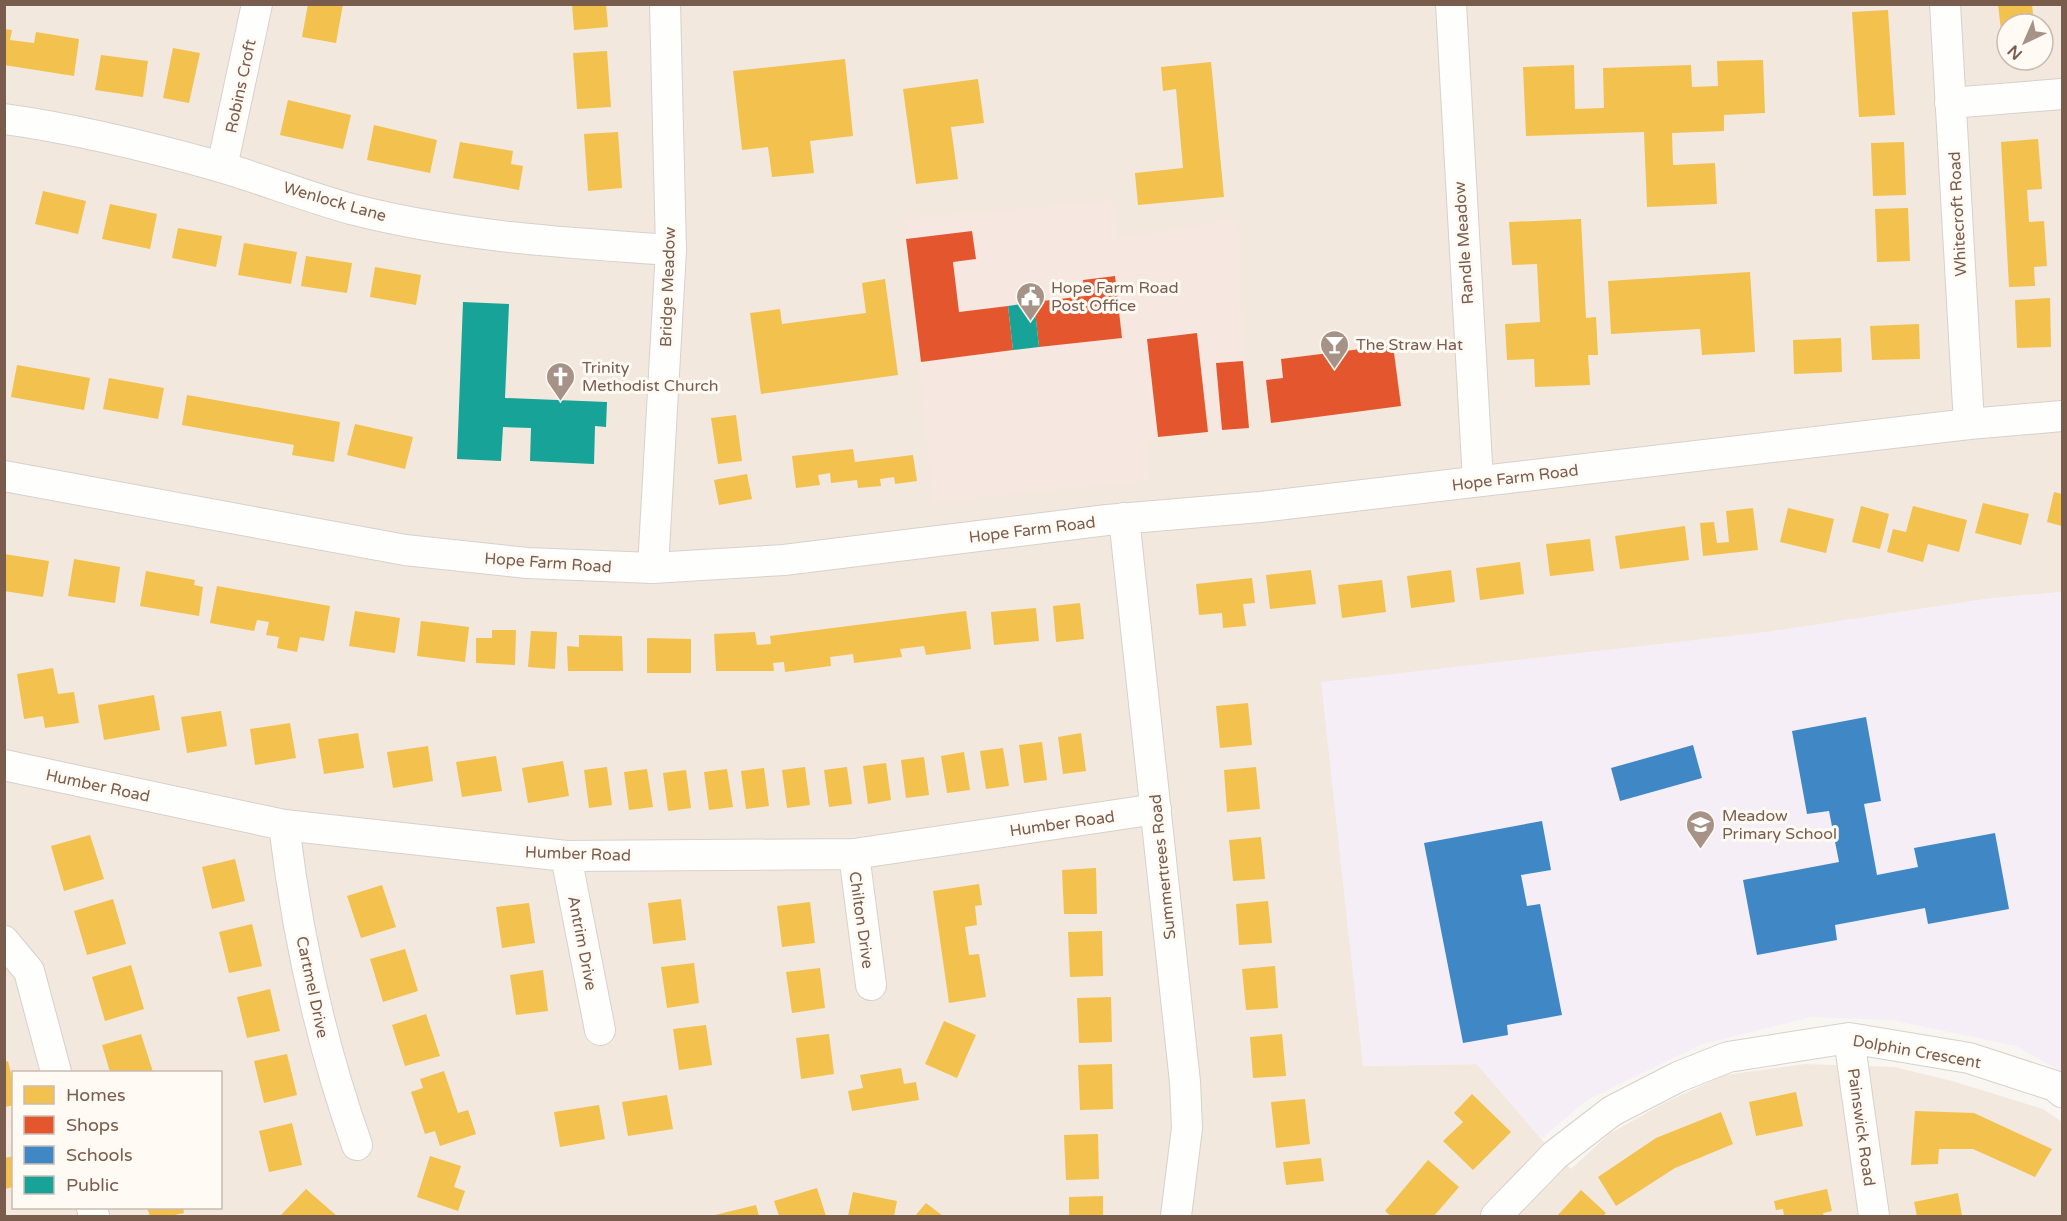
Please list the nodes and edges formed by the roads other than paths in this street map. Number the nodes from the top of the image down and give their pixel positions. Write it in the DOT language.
graph roads {
  1 [pos="257,4"];
  2 [pos="665,4"];
  3 [pos="1451,4"];
  4 [pos="1945,4"];
  5 [pos="2062,94"];
  6 [pos="1950,103"];
  7 [pos="6,127"];
  8 [pos="222,167"];
  9 [pos="671,250"];
  10 [pos="2062,416"];
  11 [pos="1969,424"];
  12 [pos="4,476"];
  13 [pos="1478,481"];
  14 [pos="1124,518"];
  15 [pos="653,568"];
  16 [pos="4,765"];
  17 [pos="1156,809"];
  18 [pos="284,825"];
  19 [pos="854,854"];
  20 [pos="566,856"];
  21 [pos="4,941"];
  22 [pos="871,986"];
  23 [pos="600,1030"];
  24 [pos="1849,1038"];
  25 [pos="56,1071"];
  26 [pos="2062,1092"];
  27 [pos="357,1145"];
  28 [pos="1176,1216"];
  29 [pos="1496,1216"];
  30 [pos="1874,1216"];
  1 -- 8 [label="street, Robins Croft"];
  2 -- 9 [label="street, Bridge Meadow"];
  3 -- 13 [label="street, Randle Meadow"];
  4 -- 6 [label="street, Whitecroft Road"];
  5 -- 6 [label="street"];
  6 -- 11 [label="street, Whitecroft Road"];
  7 -- 8 [label="street, Wenlock Lane"];
  8 -- 9 [label="street, Wenlock Lane"];
  9 -- 15 [label="street, Bridge Meadow"];
  10 -- 11 [label="street, Hope Farm Road"];
  11 -- 13 [label="street, Hope Farm Road"];
  12 -- 15 [label="street, Hope Farm Road"];
  13 -- 14 [label="street, Hope Farm Road"];
  14 -- 15 [label="street, Hope Farm Road"];
  14 -- 17 [label="street, Summertrees Road"];
  16 -- 18 [label="street, Humber Road"];
  17 -- 19 [label="street, Humber Road"];
  17 -- 28 [label="street, Summertrees Road"];
  18 -- 20 [label="street, Humber Road"];
  18 -- 27 [label="street, Cartmel Drive"];
  19 -- 20 [label="street, Humber Road"];
  19 -- 22 [label="street, Chilton Drive"];
  20 -- 23 [label="street, Antrim Drive"];
  21 -- 25 [label="street"];
  24 -- 26 [label="street, Dolphin Crescent"];
  24 -- 29 [label="street, Dolphin Crescent"];
  24 -- 30 [label="street, Painswick Road"];
}
